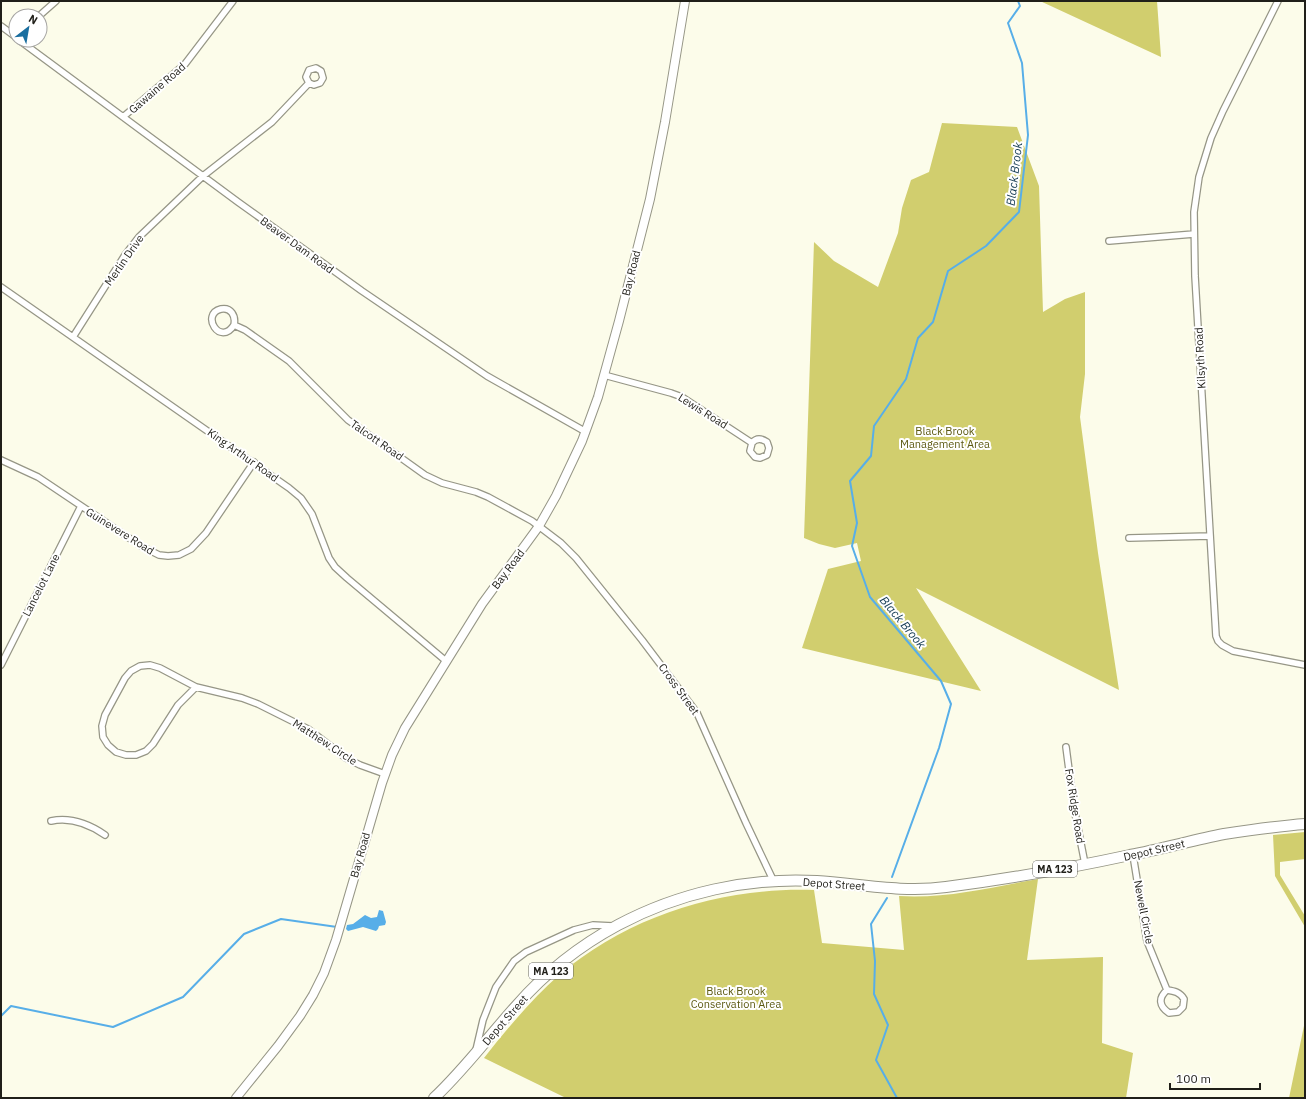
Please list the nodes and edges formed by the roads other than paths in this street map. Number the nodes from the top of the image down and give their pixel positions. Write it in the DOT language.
graph roads {
  1 [pos="56,1"];
  2 [pos="233,1"];
  3 [pos="685,1"];
  4 [pos="1278,1"];
  5 [pos="48,8"];
  6 [pos="31,48"];
  7 [pos="309,83"];
  8 [pos="123,117"];
  9 [pos="203,176"];
  10 [pos="1194,234"];
  11 [pos="1109,241"];
  12 [pos="1,287"];
  13 [pos="234,325"];
  14 [pos="73,337"];
  15 [pos="604,375"];
  16 [pos="586,432"];
  17 [pos="752,443"];
  18 [pos="1,460"];
  19 [pos="254,462"];
  20 [pos="81,506"];
  21 [pos="538,526"];
  22 [pos="1210,536"];
  23 [pos="1129,538"];
  24 [pos="446,661"];
  25 [pos="1,665"];
  26 [pos="1305,665"];
  27 [pos="196,687"];
  28 [pos="1066,747"];
  29 [pos="385,774"];
  30 [pos="51,821"];
  31 [pos="1305,824"];
  32 [pos="105,836"];
  33 [pos="1133,855"];
  34 [pos="1085,864"];
  35 [pos="774,882"];
  36 [pos="615,927"];
  37 [pos="1167,990"];
  38 [pos="476,1053"];
  39 [pos="236,1098"];
  40 [pos="434,1098"];
  1 -- 5 [label="street"];
  2 -- 8 [label="street, Gawaine Road"];
  3 -- 15 [label="main road, Bay Road"];
  4 -- 10 [label="street, Kilsyth Road"];
  6 -- 8 [label="street, Beaver Dam Road"];
  7 -- 9 [label="street, Merlin Drive"];
  8 -- 9 [label="street, Beaver Dam Road"];
  9 -- 14 [label="street, Merlin Drive"];
  9 -- 16 [label="street, Beaver Dam Road"];
  10 -- 11 [label="street"];
  10 -- 22 [label="street, Kilsyth Road"];
  12 -- 14 [label="street, King Arthur Road"];
  13 -- 13 [label="street"];
  13 -- 21 [label="street, Talcott Road"];
  14 -- 19 [label="street, King Arthur Road"];
  15 -- 16 [label="main road, Bay Road"];
  15 -- 17 [label="street, Lewis Road"];
  16 -- 21 [label="main road, Bay Road"];
  18 -- 20 [label="street, Guinevere Road"];
  19 -- 20 [label="street, Guinevere Road"];
  19 -- 24 [label="street, King Arthur Road"];
  20 -- 25 [label="street, Lancelot Lane"];
  21 -- 24 [label="main road, Bay Road"];
  21 -- 35 [label="street, Cross Street"];
  22 -- 23 [label="street"];
  22 -- 26 [label="street, Kilsyth Road"];
  24 -- 29 [label="main road, Bay Road"];
  27 -- 27 [label="street, Matthew Circle"];
  27 -- 29 [label="street, Matthew Circle"];
  28 -- 34 [label="street, Fox Ridge Road"];
  29 -- 39 [label="main road, Bay Road"];
  30 -- 32 [label="street"];
  31 -- 33 [label="highway, Depot Street / MA 123"];
  33 -- 34 [label="highway, Depot Street / MA 123"];
  33 -- 37 [label="street, Newell Circle"];
  34 -- 35 [label="highway, Depot Street / MA 123"];
  35 -- 36 [label="highway, Depot Street / MA 123"];
  36 -- 38 [label="highway, Depot Street / MA 123"];
  36 -- 38 [label="street"];
  37 -- 37 [label="street"];
  38 -- 40 [label="highway, Depot Street / MA 123"];
}
